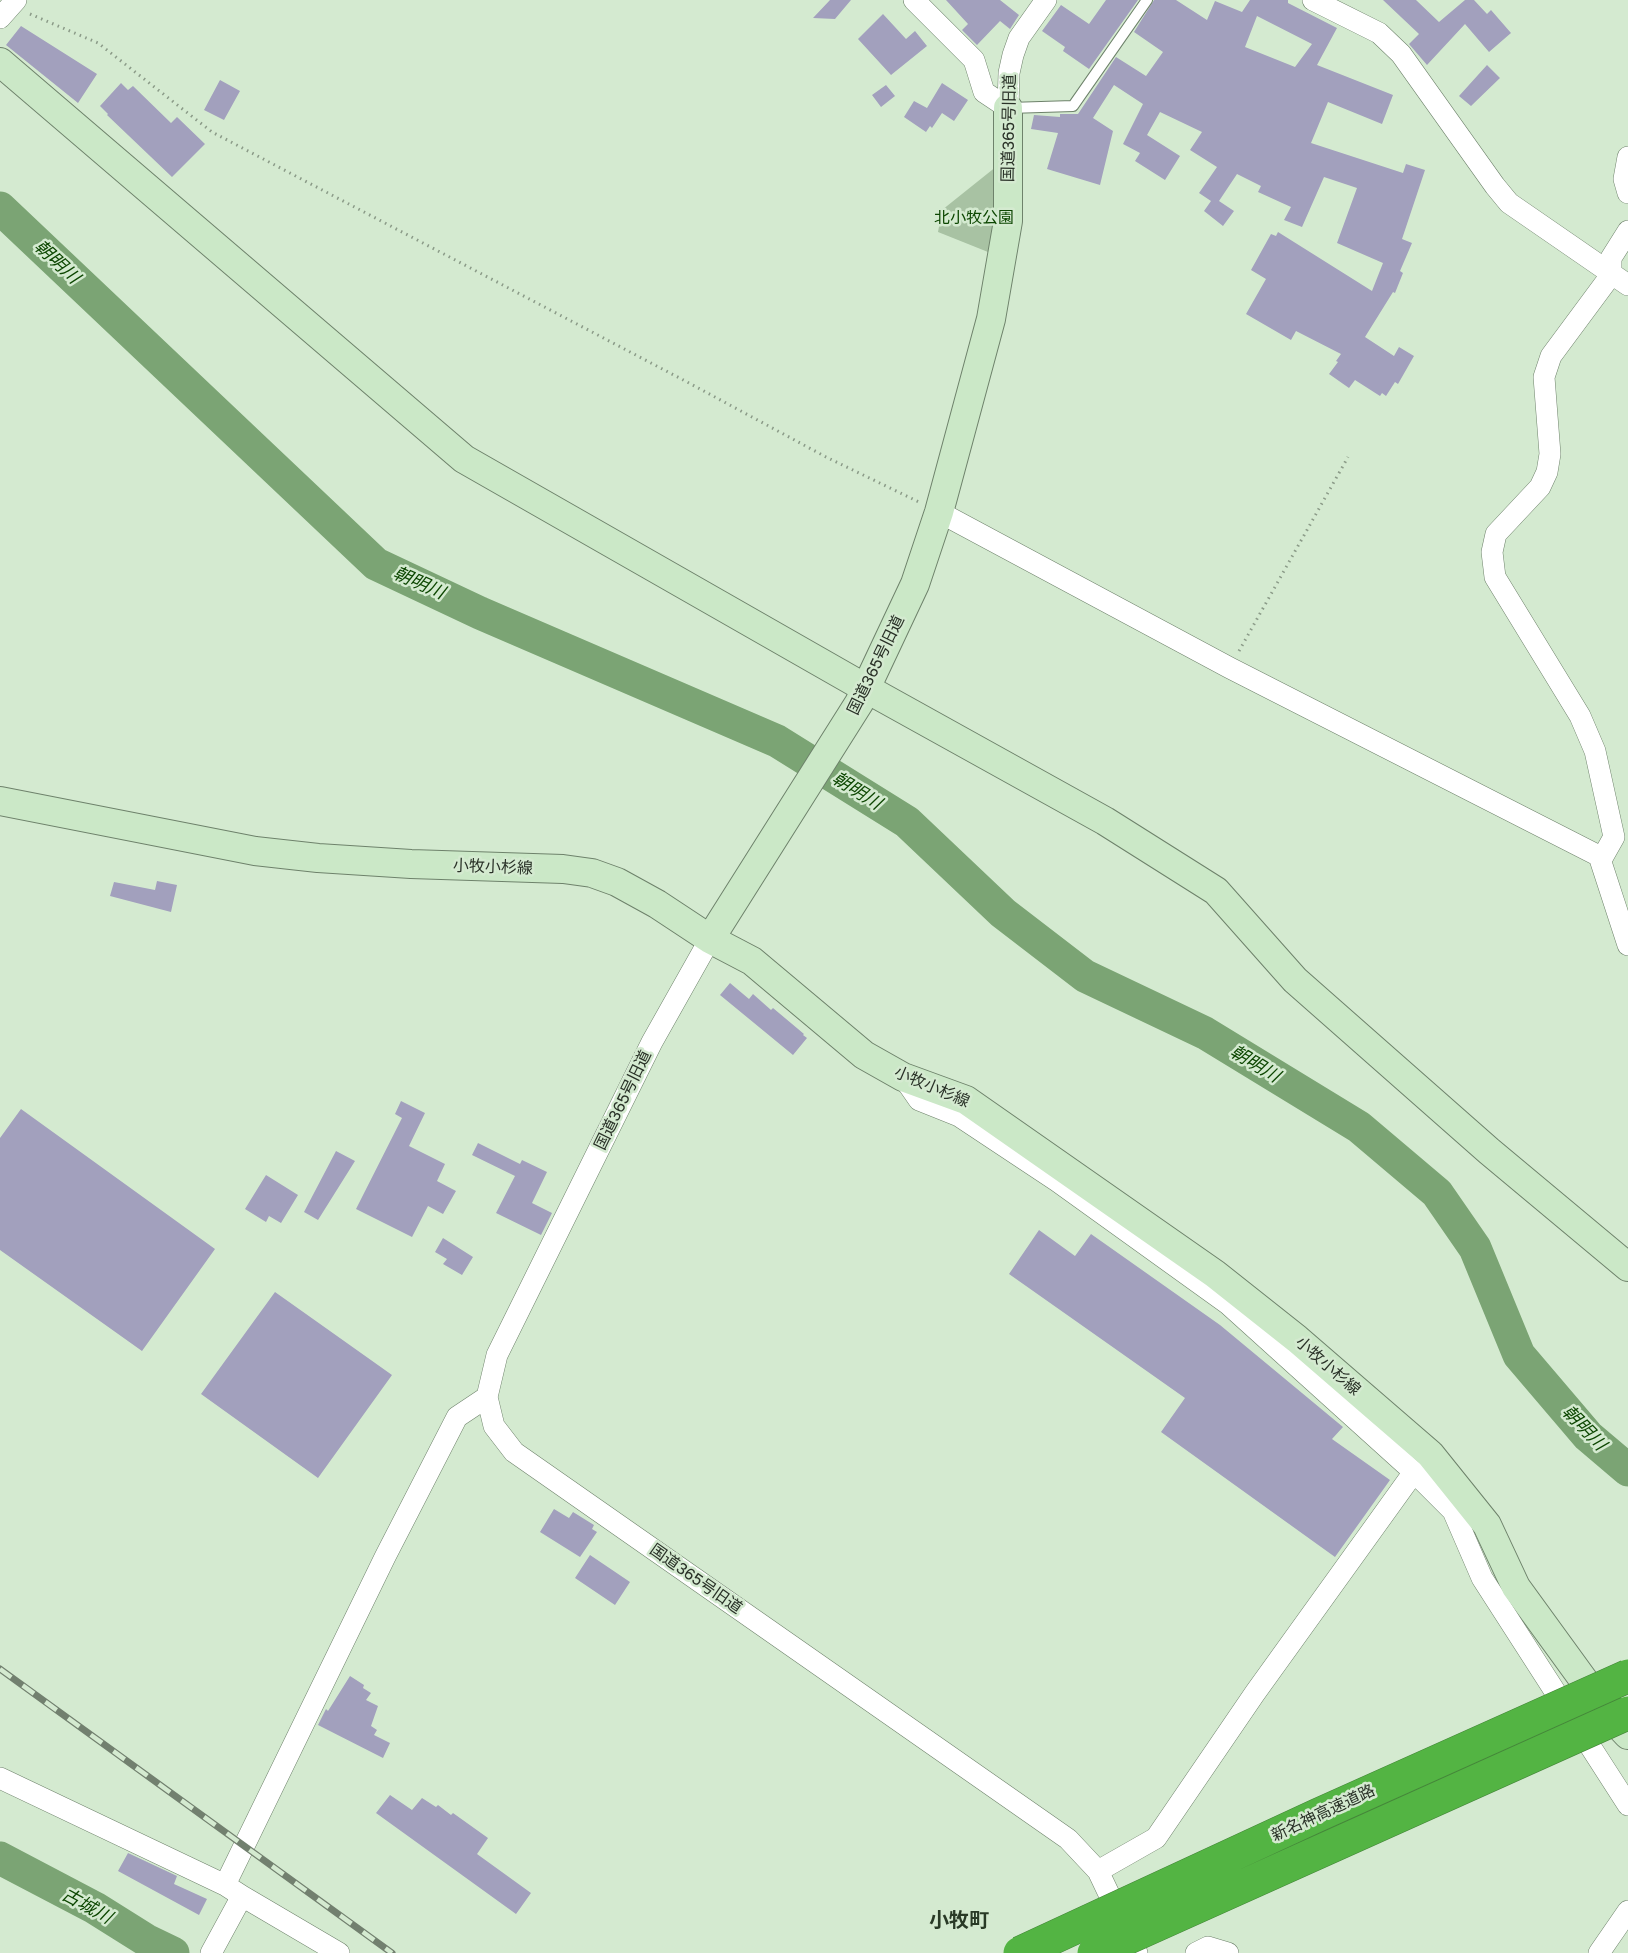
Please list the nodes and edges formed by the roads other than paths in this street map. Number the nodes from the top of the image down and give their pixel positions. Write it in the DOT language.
graph roads {
  1 [pos="914,0"];
  2 [pos="1046,0"];
  3 [pos="1147,0"];
  4 [pos="1313,0"];
  5 [pos="0,62"];
  6 [pos="1008,108"];
  7 [pos="1628,157"];
  8 [pos="1628,193"];
  9 [pos="1628,231"];
  10 [pos="1619,280"];
  11 [pos="939,512"];
  12 [pos="863,696"];
  13 [pos="0,801"];
  14 [pos="1601,860"];
  15 [pos="714,933"];
  16 [pos="1628,945"];
  17 [pos="903,1077"];
  18 [pos="1628,1267"];
  19 [pos="488,1397"];
  20 [pos="1414,1472"];
  21 [pos="1628,1676"];
  22 [pos="1628,1713"];
  23 [pos="1628,1735"];
  24 [pos="0,1778"];
  25 [pos="1628,1805"];
  26 [pos="1098,1872"];
  27 [pos="234,1891"];
  28 [pos="1628,1911"];
  29 [pos="212,1951"];
  30 [pos="339,1953"];
  31 [pos="1020,1953"];
  32 [pos="1094,1953"];
  33 [pos="1137,1953"];
  34 [pos="1196,1953"];
  35 [pos="1228,1953"];
  36 [pos="1599,1953"];
  1 -- 6 [label="street"];
  2 -- 6 [label="street, 国道365号旧道"];
  3 -- 6 [label="lane"];
  4 -- 10 [label="street"];
  5 -- 12 [label="street"];
  6 -- 11 [label="street, 国道365号旧道"];
  7 -- 8 [label="street"];
  9 -- 10 [label="street"];
  10 -- 14 [label="street"];
  11 -- 12 [label="street, 国道365号旧道"];
  11 -- 14 [label="street"];
  12 -- 15 [label="street, 国道365号旧道"];
  12 -- 18 [label="street"];
  13 -- 15 [label="street, 小牧小杉線"];
  14 -- 16 [label="street"];
  15 -- 17 [label="street, 小牧小杉線"];
  15 -- 19 [label="street, 国道365号旧道"];
  17 -- 20 [label="street"];
  17 -- 23 [label="street, 小牧小杉線"];
  19 -- 26 [label="street, 国道365号旧道"];
  19 -- 27 [label="street"];
  20 -- 25 [label="street"];
  20 -- 26 [label="street"];
  21 -- 31 [label="highway, 新名神高速道路, bridge"];
  22 -- 32 [label="highway, 新名神高速道路, bridge"];
  24 -- 27 [label="street"];
  26 -- 33 [label="street, 国道365号旧道"];
  27 -- 29 [label="street"];
  27 -- 30 [label="street"];
  28 -- 36 [label="street"];
  34 -- 35 [label="street"];
}
